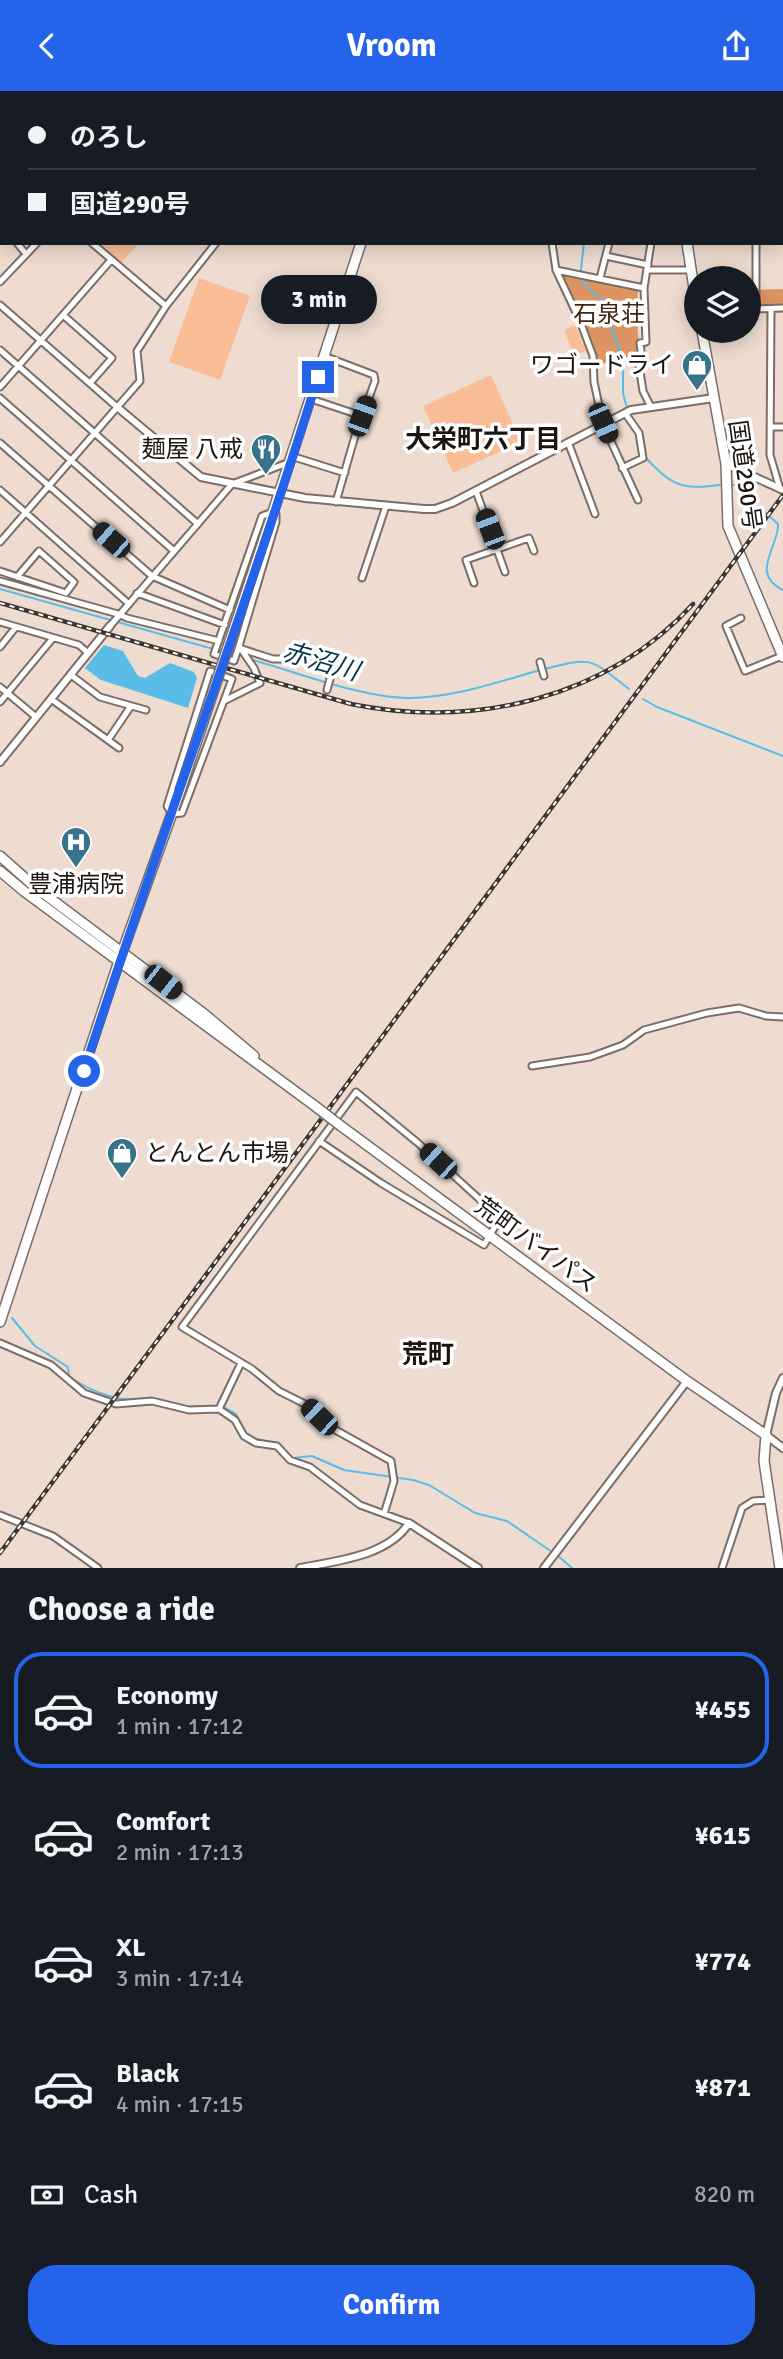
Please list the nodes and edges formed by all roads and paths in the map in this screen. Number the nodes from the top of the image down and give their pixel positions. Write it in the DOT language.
graph roads {
  1 [pos="19,245"];
  2 [pos="35,245"];
  3 [pos="94,245"];
  4 [pos="214,245"];
  5 [pos="360,245"];
  6 [pos="552,245"];
  7 [pos="609,245"];
  8 [pos="651,245"];
  9 [pos="687,245"];
  10 [pos="756,245"];
  11 [pos="26,254"];
  12 [pos="606,256"];
  13 [pos="111,260"];
  14 [pos="690,266"];
  15 [pos="754,266"];
  16 [pos="648,267"];
  17 [pos="556,270"];
  18 [pos="684,270"];
  19 [pos="600,278"];
  20 [pos="0,282"];
  21 [pos="644,288"];
  22 [pos="0,305"];
  23 [pos="166,306"];
  24 [pos="783,308"];
  25 [pos="761,309"];
  26 [pos="771,309"];
  27 [pos="63,315"];
  28 [pos="41,340"];
  29 [pos="704,343"];
  30 [pos="0,350"];
  31 [pos="324,356"];
  32 [pos="19,365"];
  33 [pos="90,383"];
  34 [pos="0,387"];
  35 [pos="0,398"];
  36 [pos="311,398"];
  37 [pos="714,398"];
  38 [pos="117,407"];
  39 [pos="651,407"];
  40 [pos="628,412"];
  41 [pos="362,416"];
  42 [pos="603,423"];
  43 [pos="770,427"];
  44 [pos="783,427"];
  45 [pos="94,433"];
  46 [pos="568,442"];
  47 [pos="0,443"];
  48 [pos="290,459"];
  49 [pos="71,460"];
  50 [pos="726,464"];
  51 [pos="622,468"];
  52 [pos="345,473"];
  53 [pos="232,484"];
  54 [pos="49,485"];
  55 [pos="0,490"];
  56 [pos="781,490"];
  57 [pos="476,491"];
  58 [pos="280,493"];
  59 [pos="638,499"];
  60 [pos="336,502"];
  61 [pos="386,506"];
  62 [pos="273,512"];
  63 [pos="25,513"];
  64 [pos="595,514"];
  65 [pos="198,524"];
  66 [pos="1,539"];
  67 [pos="498,548"];
  68 [pos="174,551"];
  69 [pos="534,551"];
  70 [pos="0,571"];
  71 [pos="505,572"];
  72 [pos="152,576"];
  73 [pos="17,577"];
  74 [pos="362,578"];
  75 [pos="0,581"];
  76 [pos="474,583"];
  77 [pos="137,593"];
  78 [pos="65,595"];
  79 [pos="128,603"];
  80 [pos="230,610"];
  81 [pos="118,614"];
  82 [pos="741,618"];
  83 [pos="0,622"];
  84 [pos="225,625"];
  85 [pos="110,626"];
  86 [pos="16,627"];
  87 [pos="53,638"];
  88 [pos="219,641"];
  89 [pos="0,647"];
  90 [pos="240,647"];
  91 [pos="88,653"];
  92 [pos="783,656"];
  93 [pos="286,659"];
  94 [pos="540,662"];
  95 [pos="71,675"];
  96 [pos="331,675"];
  97 [pos="544,676"];
  98 [pos="0,687"];
  99 [pos="327,690"];
  100 [pos="7,693"];
  101 [pos="51,699"];
  102 [pos="226,700"];
  103 [pos="0,702"];
  104 [pos="131,706"];
  105 [pos="146,709"];
  106 [pos="36,717"];
  107 [pos="108,740"];
  108 [pos="119,748"];
  109 [pos="0,762"];
  110 [pos="172,814"];
  111 [pos="0,856"];
  112 [pos="0,871"];
  113 [pos="121,956"];
  114 [pos="783,1017"];
  115 [pos="532,1066"];
  116 [pos="319,1141"];
  117 [pos="491,1236"];
  118 [pos="0,1322"];
  119 [pos="0,1343"];
  120 [pos="241,1363"];
  121 [pos="783,1378"];
  122 [pos="687,1381"];
  123 [pos="219,1409"];
  124 [pos="766,1435"];
  125 [pos="783,1448"];
  126 [pos="769,1500"];
  127 [pos="384,1514"];
  128 [pos="0,1515"];
  129 [pos="410,1523"];
  130 [pos="98,1568"];
  131 [pos="300,1568"];
  132 [pos="478,1568"];
  133 [pos="544,1568"];
  134 [pos="722,1568"];
  135 [pos="780,1568"];
  1 -- 11 [label="street"];
  2 -- 11 [label="street"];
  3 -- 13 [label="street"];
  4 -- 23 [label="street"];
  5 -- 31 [label="highway"];
  6 -- 17 [label="street"];
  7 -- 12 [label="street"];
  8 -- 16 [label="street"];
  9 -- 14 [label="highway"];
  10 -- 15 [label="street"];
  11 -- 20 [label="street"];
  12 -- 16 [label="street"];
  12 -- 19 [label="street"];
  13 -- 23 [label="street"];
  13 -- 27 [label="street"];
  16 -- 18 [label="street"];
  16 -- 21 [label="street"];
  17 -- 19 [label="street"];
  17 -- 42 [label="street"];
  19 -- 21 [label="street"];
  21 -- 39 [label="street"];
  22 -- 28 [label="street"];
  23 -- 38 [label="street"];
  24 -- 26 [label="street"];
  25 -- 26 [label="street"];
  26 -- 43 [label="street"];
  27 -- 28 [label="street"];
  27 -- 33 [label="street"];
  28 -- 32 [label="street"];
  28 -- 33 [label="street"];
  29 -- 37 [label="highway, 国道290号"];
  30 -- 32 [label="street"];
  31 -- 36 [label="highway"];
  31 -- 41 [label="street"];
  32 -- 34 [label="street"];
  32 -- 45 [label="street"];
  33 -- 38 [label="street"];
  35 -- 49 [label="street"];
  36 -- 41 [label="street"];
  36 -- 48 [label="highway"];
  37 -- 39 [label="street"];
  37 -- 50 [label="highway, 国道290号"];
  38 -- 45 [label="street"];
  38 -- 53 [label="street"];
  39 -- 40 [label="street"];
  40 -- 42 [label="street"];
  40 -- 51 [label="street"];
  41 -- 52 [label="street"];
  42 -- 46 [label="street"];
  42 -- 51 [label="street"];
  43 -- 44 [label="street"];
  43 -- 56 [label="street"];
  45 -- 49 [label="street"];
  45 -- 65 [label="street"];
  46 -- 57 [label="street"];
  46 -- 64 [label="street"];
  47 -- 54 [label="street"];
  48 -- 52 [label="street"];
  48 -- 53 [label="street"];
  48 -- 58 [label="highway"];
  49 -- 54 [label="street"];
  49 -- 68 [label="street"];
  50 -- 56 [label="street"];
  50 -- 92 [label="highway, 国道290号"];
  51 -- 59 [label="street"];
  52 -- 60 [label="street"];
  53 -- 58 [label="street"];
  53 -- 65 [label="street"];
  54 -- 63 [label="street"];
  54 -- 72 [label="street"];
  55 -- 63 [label="street"];
  57 -- 61 [label="street"];
  57 -- 67 [label="street"];
  58 -- 60 [label="street"];
  58 -- 62 [label="highway"];
  60 -- 61 [label="street"];
  61 -- 74 [label="street"];
  62 -- 80 [label="street"];
  62 -- 90 [label="street"];
  62 -- 110 [label="highway, bridge"];
  63 -- 66 [label="street"];
  63 -- 79 [label="street"];
  65 -- 68 [label="street"];
  67 -- 69 [label="street"];
  67 -- 71 [label="street"];
  67 -- 76 [label="street"];
  68 -- 72 [label="street"];
  70 -- 73 [label="street"];
  72 -- 77 [label="street"];
  72 -- 80 [label="street"];
  73 -- 78 [label="street"];
  73 -- 78 [label="street"];
  75 -- 78 [label="street"];
  77 -- 79 [label="street"];
  77 -- 84 [label="street"];
  78 -- 81 [label="street"];
  79 -- 81 [label="street"];
  80 -- 84 [label="street"];
  81 -- 85 [label="street"];
  81 -- 88 [label="street"];
  82 -- 92 [label="street"];
  83 -- 86 [label="street"];
  84 -- 88 [label="street"];
  85 -- 91 [label="street"];
  86 -- 87 [label="street"];
  86 -- 89 [label="street"];
  87 -- 91 [label="street"];
  87 -- 100 [label="street"];
  88 -- 90 [label="street"];
  90 -- 93 [label="street"];
  90 -- 102 [label="street"];
  91 -- 95 [label="street"];
  94 -- 97 [label="street"];
  95 -- 101 [label="street"];
  95 -- 104 [label="street"];
  96 -- 99 [label="street"];
  98 -- 100 [label="street"];
  100 -- 103 [label="street"];
  100 -- 106 [label="street"];
  101 -- 106 [label="street"];
  101 -- 107 [label="street"];
  102 -- 110 [label="street"];
  102 -- 110 [label="street"];
  104 -- 105 [label="street"];
  104 -- 107 [label="street"];
  106 -- 109 [label="street"];
  107 -- 108 [label="street"];
  110 -- 113 [label="highway"];
  111 -- 113 [label="highway"];
  112 -- 113 [label="highway"];
  113 -- 117 [label="highway, 荒町バイパス, bridge"];
  113 -- 118 [label="highway"];
  114 -- 115 [label="street"];
  116 -- 117 [label="street"];
  116 -- 117 [label="street"];
  116 -- 120 [label="street"];
  117 -- 122 [label="highway, 荒町バイパス"];
  119 -- 123 [label="street"];
  120 -- 123 [label="street"];
  120 -- 127 [label="street"];
  121 -- 124 [label="street"];
  122 -- 124 [label="highway, 荒町バイパス"];
  122 -- 133 [label="street"];
  123 -- 127 [label="street"];
  124 -- 125 [label="street"];
  124 -- 126 [label="highway"];
  126 -- 134 [label="street"];
  126 -- 135 [label="highway"];
  127 -- 129 [label="street"];
  128 -- 130 [label="street"];
  129 -- 131 [label="street"];
  129 -- 132 [label="street"];
}
